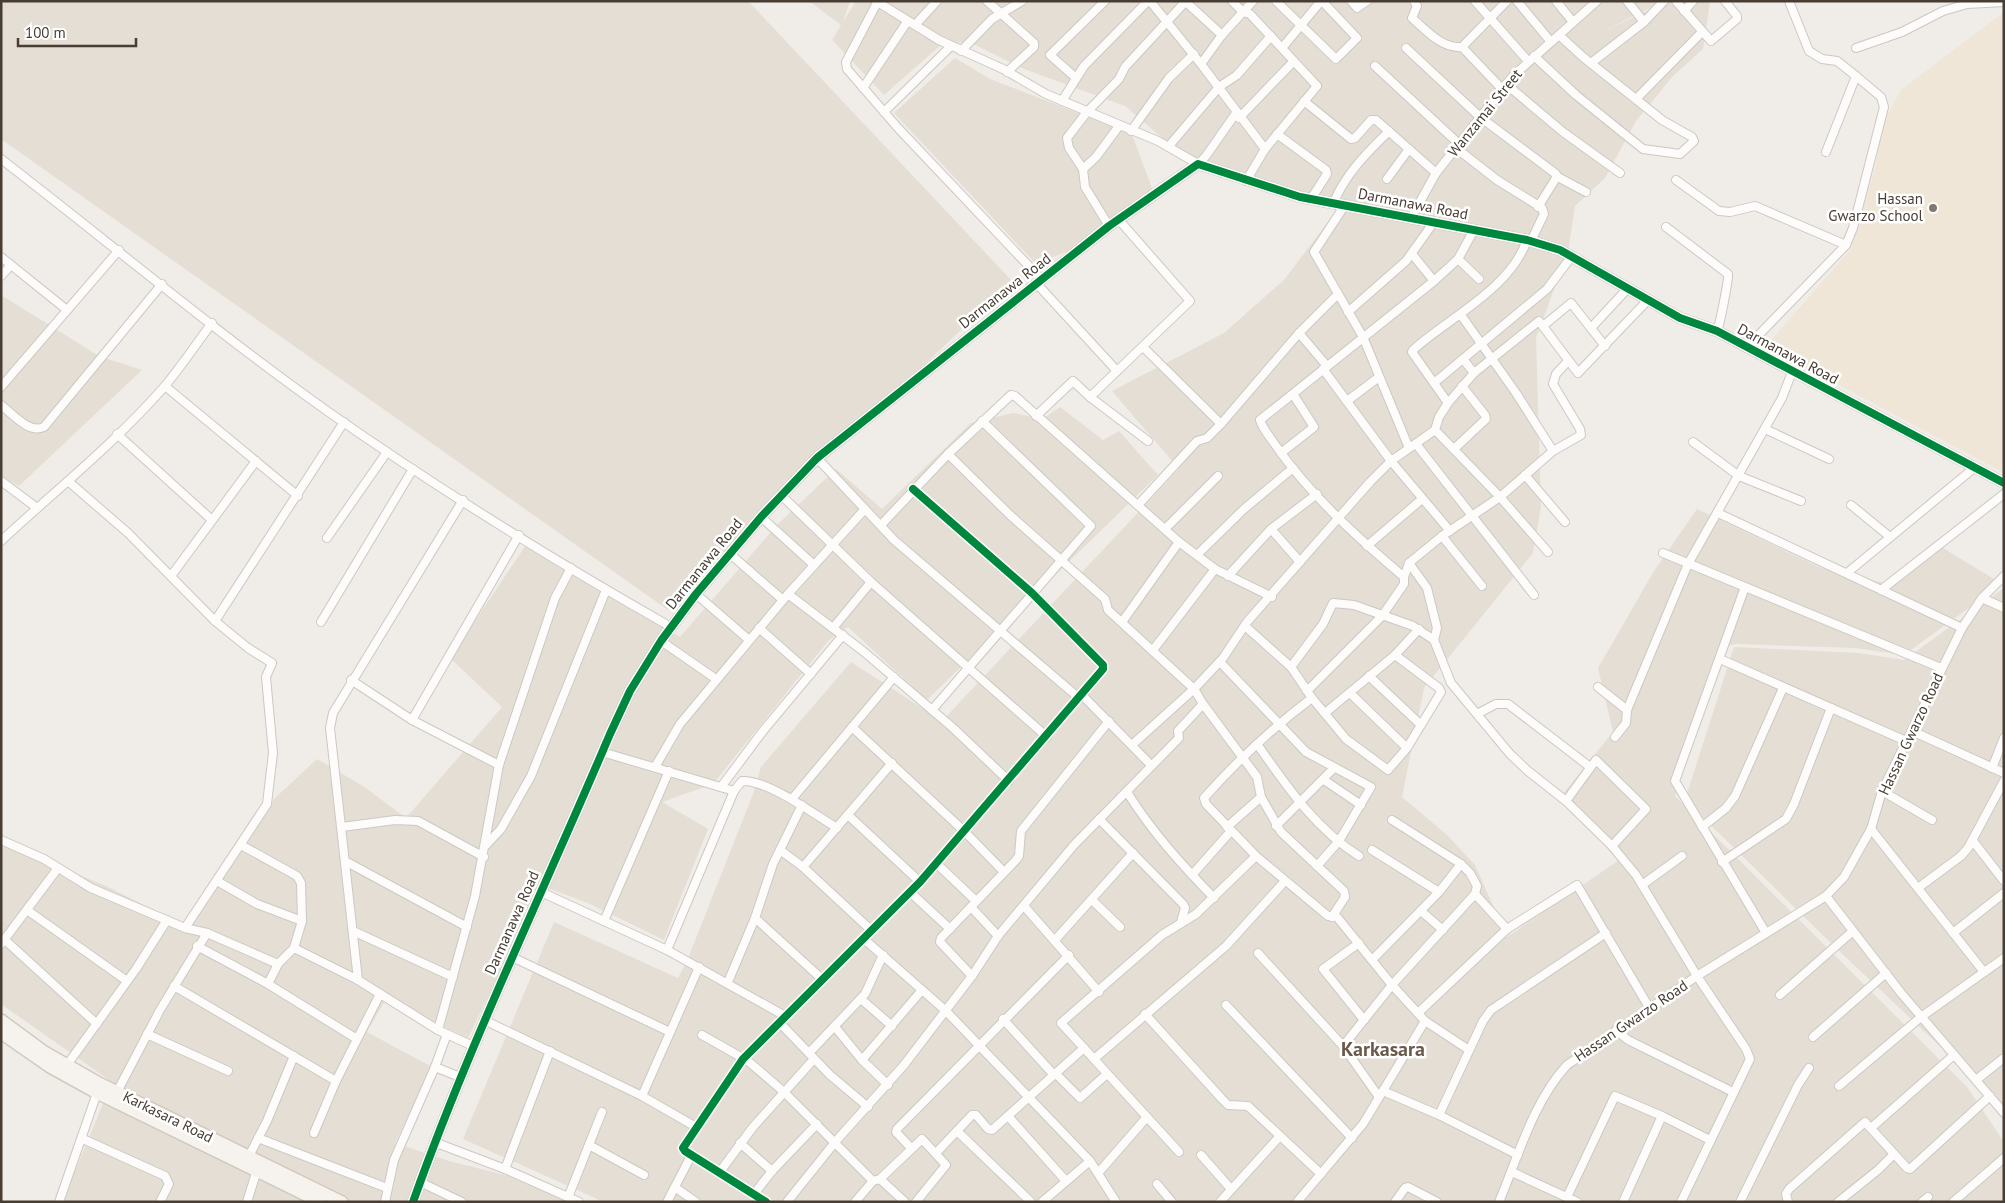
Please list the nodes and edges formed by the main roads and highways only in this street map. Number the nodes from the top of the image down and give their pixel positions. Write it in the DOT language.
graph roads {
  1 [pos="1,1020"];
  2 [pos="1,1034"];
  3 [pos="133,1105"];
  4 [pos="320,1202"];
  5 [pos="342,1202"];
  1 -- 3 [label="main road, Karkasara Road"];
  2 -- 3 [label="main road, Karkasara Road"];
  3 -- 4 [label="main road, Karkasara Road"];
  3 -- 5 [label="main road, Karkasara Road"];
}
